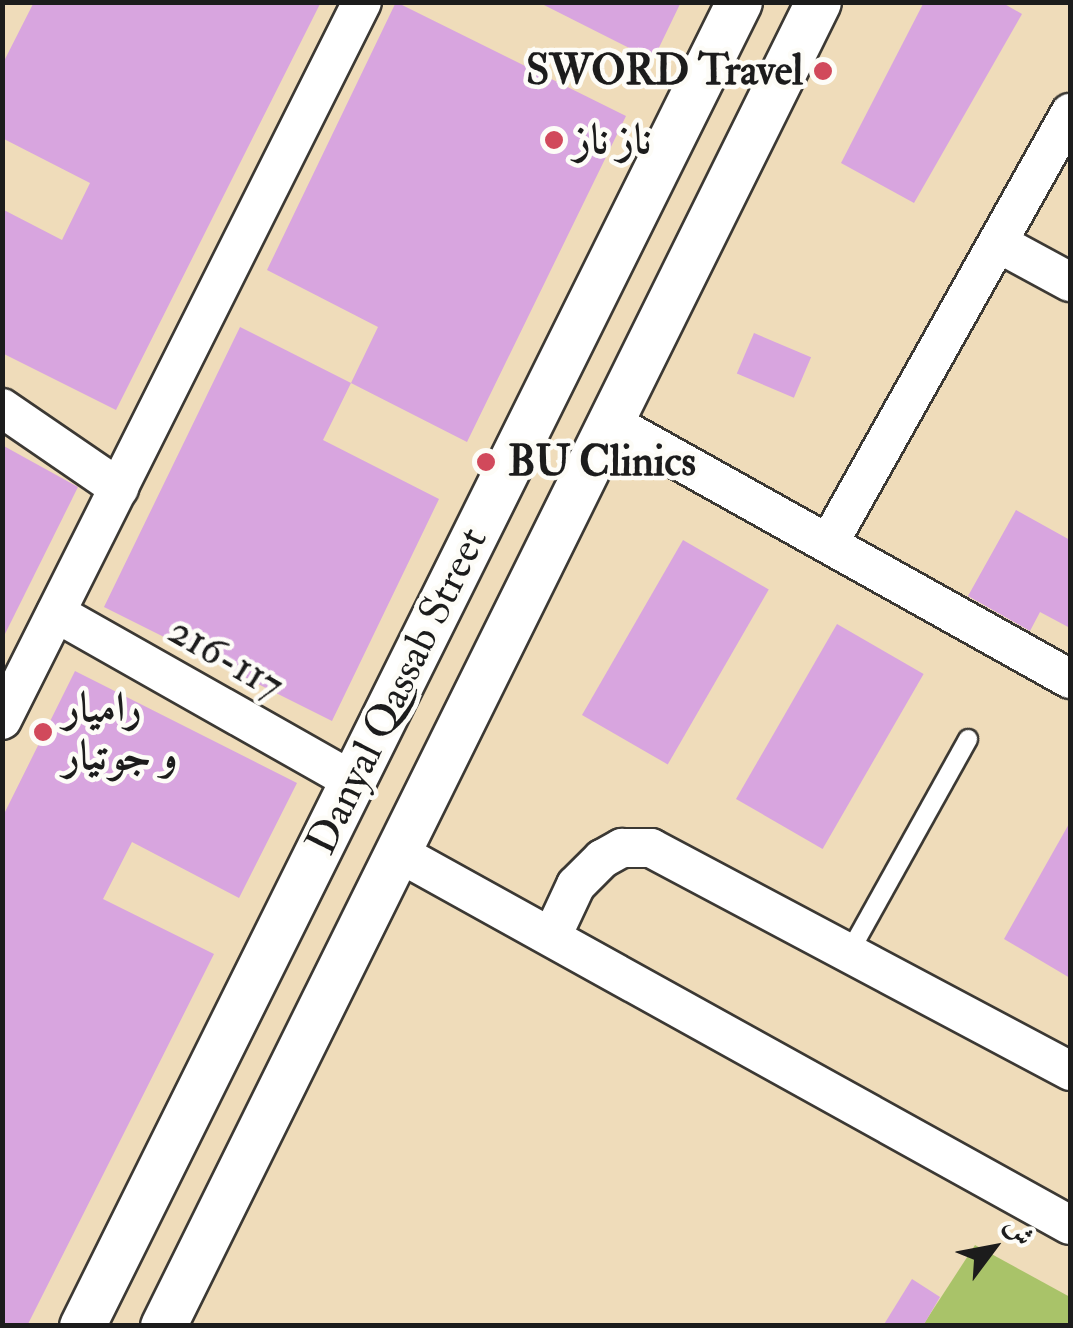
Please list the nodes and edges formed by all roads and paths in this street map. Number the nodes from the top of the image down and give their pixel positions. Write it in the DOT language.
graph roads {
  1 [pos="362,2"];
  2 [pos="740,2"];
  3 [pos="818,2"];
  4 [pos="1070,113"];
  5 [pos="1000,244"];
  6 [pos="1070,282"];
  7 [pos="2,408"];
  8 [pos="610,422"];
  9 [pos="120,488"];
  10 [pos="830,541"];
  11 [pos="56,613"];
  12 [pos="1070,679"];
  13 [pos="2,720"];
  14 [pos="968,739"];
  15 [pos="352,781"];
  16 [pos="397,852"];
  17 [pos="553,934"];
  18 [pos="849,953"];
  19 [pos="1070,1071"];
  20 [pos="188,1112"];
  21 [pos="251,1147"];
  22 [pos="1070,1225"];
  23 [pos="82,1326"];
  24 [pos="162,1326"];
  1 -- 9 [label="street"];
  2 -- 15 [label="street, Danyal Qassab Street"];
  3 -- 8 [label="street, Danyal Qassab Street"];
  4 -- 5 [label="street"];
  5 -- 6 [label="street"];
  5 -- 10 [label="street"];
  7 -- 9 [label="street"];
  8 -- 10 [label="street"];
  8 -- 16 [label="street, Danyal Qassab Street"];
  9 -- 11 [label="street"];
  10 -- 12 [label="street"];
  11 -- 13 [label="street"];
  11 -- 15 [label="street, 216-117"];
  14 -- 18 [label="lane"];
  15 -- 20 [label="street, Danyal Qassab Street"];
  16 -- 17 [label="street"];
  16 -- 21 [label="street, Danyal Qassab Street"];
  17 -- 18 [label="street"];
  17 -- 22 [label="street"];
  18 -- 19 [label="street"];
  20 -- 21 [label="street"];
  20 -- 23 [label="street, Danyal Qassab Street"];
  21 -- 24 [label="street, Danyal Qassab Street"];
}
